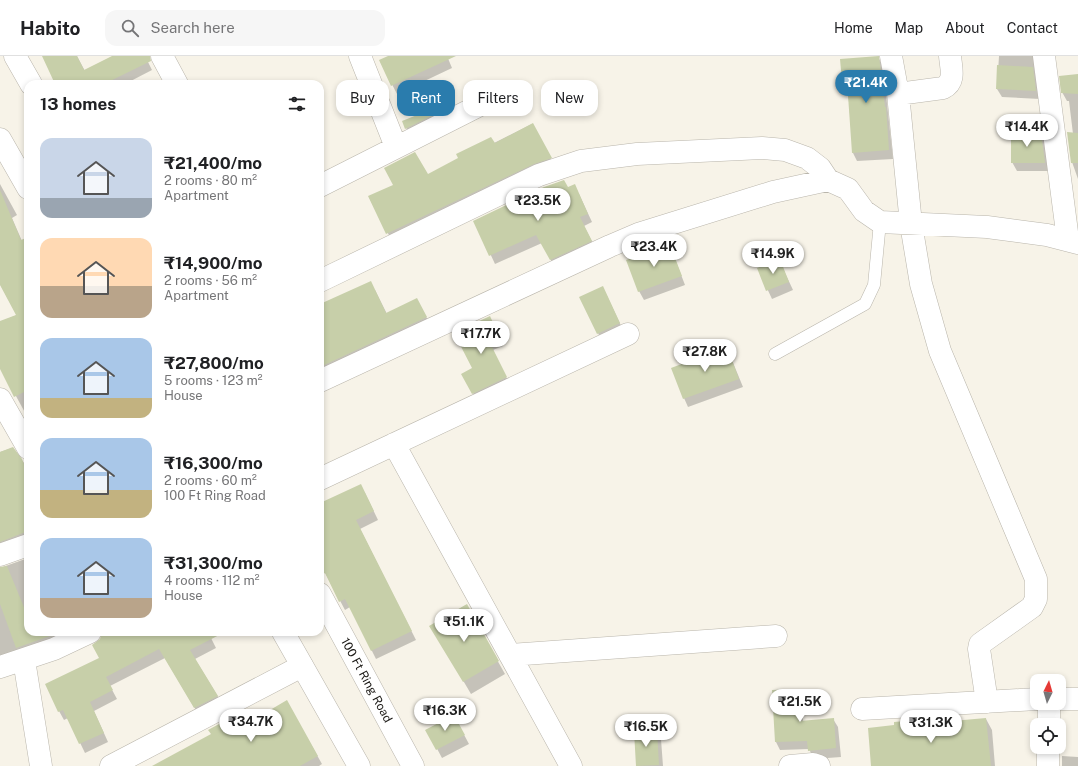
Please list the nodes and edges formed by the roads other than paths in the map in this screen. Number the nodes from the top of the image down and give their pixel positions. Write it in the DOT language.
graph roads {
  1 [pos="15,56"];
  2 [pos="162,56"];
  3 [pos="360,56"];
  4 [pos="891,56"];
  5 [pos="950,56"];
  6 [pos="1044,56"];
  7 [pos="29,80"];
  8 [pos="175,80"];
  9 [pos="898,94"];
  10 [pos="463,114"];
  11 [pos="0,139"];
  12 [pos="396,147"];
  13 [pos="6,165"];
  14 [pos="828,180"];
  15 [pos="24,184"];
  16 [pos="324,184"];
  17 [pos="880,222"];
  18 [pos="911,224"];
  19 [pos="1073,242"];
  20 [pos="324,279"];
  21 [pos="628,334"];
  22 [pos="775,354"];
  23 [pos="324,379"];
  24 [pos="0,399"];
  25 [pos="24,441"];
  26 [pos="394,444"];
  27 [pos="324,477"];
  28 [pos="24,546"];
  29 [pos="0,555"];
  30 [pos="324,601"];
  31 [pos="82,636"];
  32 [pos="285,636"];
  33 [pos="776,636"];
  34 [pos="510,655"];
  35 [pos="24,660"];
  36 [pos="302,666"];
  37 [pos="0,668"];
  38 [pos="1030,699"];
  39 [pos="1066,699"];
  40 [pos="1078,699"];
  41 [pos="987,702"];
  42 [pos="862,709"];
  43 [pos="1048,754"];
  44 [pos="40,766"];
  45 [pos="112,766"];
  46 [pos="359,766"];
  47 [pos="413,766"];
  48 [pos="572,766"];
  49 [pos="790,766"];
  50 [pos="819,766"];
  51 [pos="1048,766"];
  1 -- 7 [label="street"];
  2 -- 8 [label="street"];
  3 -- 12 [label="street"];
  4 -- 9 [label="street"];
  5 -- 9 [label="street"];
  6 -- 19 [label="street"];
  9 -- 18 [label="street"];
  10 -- 12 [label="street"];
  11 -- 13 [label="street"];
  12 -- 16 [label="street"];
  13 -- 15 [label="street"];
  14 -- 17 [label="street"];
  14 -- 20 [label="street"];
  14 -- 23 [label="street"];
  17 -- 18 [label="street"];
  17 -- 22 [label="lane"];
  18 -- 19 [label="street"];
  18 -- 41 [label="street"];
  21 -- 26 [label="street"];
  24 -- 25 [label="street"];
  26 -- 27 [label="street"];
  26 -- 34 [label="street"];
  28 -- 29 [label="street"];
  30 -- 47 [label="street, 100 Ft Ring Road"];
  31 -- 35 [label="street"];
  32 -- 36 [label="street"];
  33 -- 34 [label="street"];
  34 -- 48 [label="street"];
  35 -- 37 [label="street"];
  35 -- 44 [label="street"];
  36 -- 45 [label="street"];
  36 -- 46 [label="street"];
  38 -- 41 [label="street"];
  39 -- 40 [label="street"];
  41 -- 42 [label="street"];
  43 -- 51 [label="street"];
  49 -- 50 [label="street"];
}
